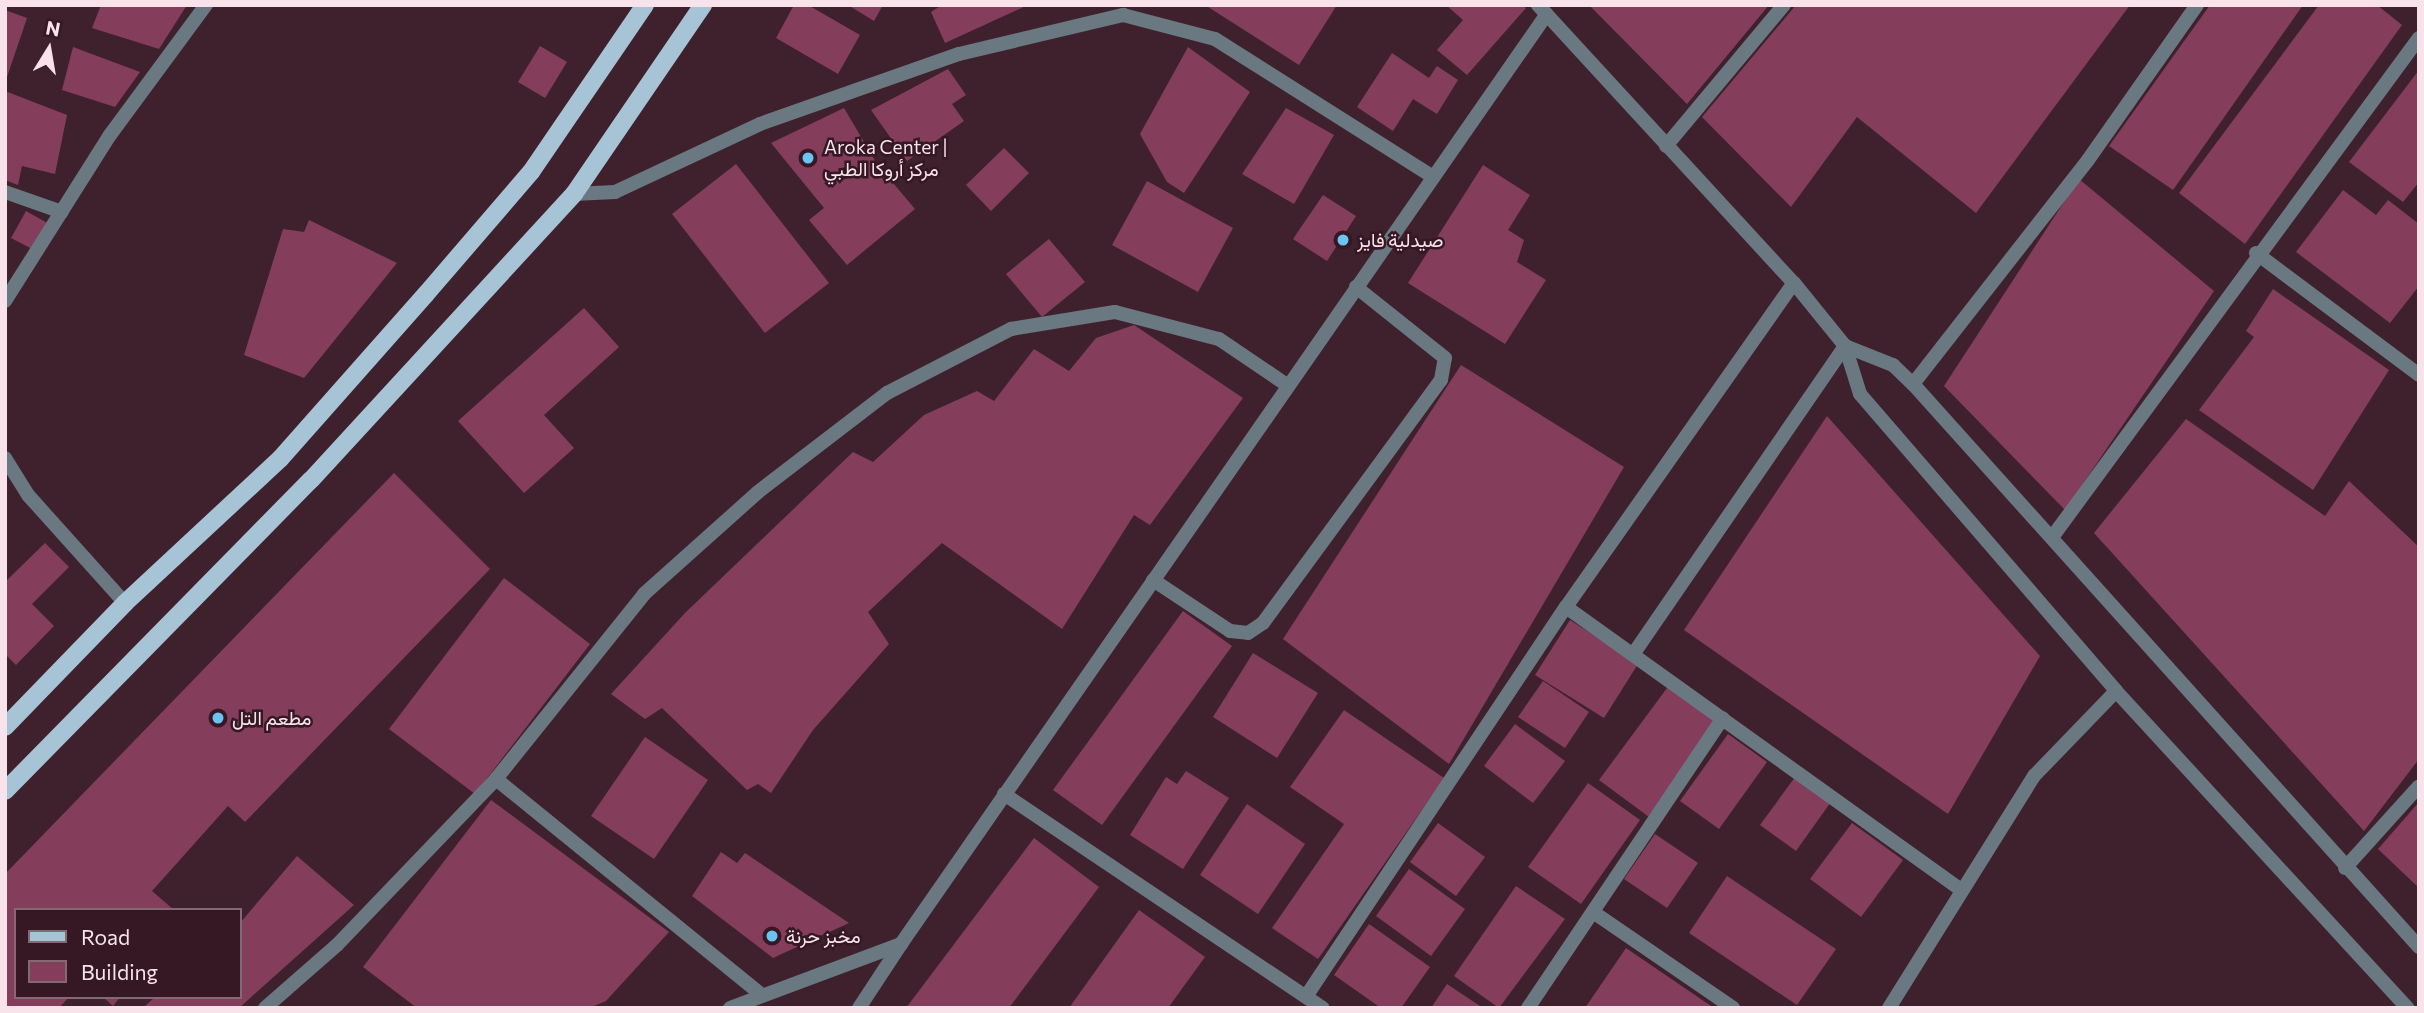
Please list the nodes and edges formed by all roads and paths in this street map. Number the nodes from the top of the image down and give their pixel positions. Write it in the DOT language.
graph roads {
  1 [pos="206,5"];
  2 [pos="645,5"];
  3 [pos="703,5"];
  4 [pos="1784,5"];
  5 [pos="2197,5"];
  6 [pos="1126,10"];
  7 [pos="1543,10"];
  8 [pos="2419,38"];
  9 [pos="1666,146"];
  10 [pos="1432,176"];
  11 [pos="5,192"];
  12 [pos="574,194"];
  13 [pos="62,212"];
  14 [pos="2256,253"];
  15 [pos="1794,283"];
  16 [pos="1356,287"];
  17 [pos="5,301"];
  18 [pos="1845,346"];
  19 [pos="2419,375"];
  20 [pos="1913,384"];
  21 [pos="1287,386"];
  22 [pos="5,458"];
  23 [pos="2053,536"];
  24 [pos="1153,580"];
  25 [pos="125,603"];
  26 [pos="1566,607"];
  27 [pos="1634,653"];
  28 [pos="2116,691"];
  29 [pos="1723,718"];
  30 [pos="5,727"];
  31 [pos="496,779"];
  32 [pos="2419,786"];
  33 [pos="5,791"];
  34 [pos="1004,794"];
  35 [pos="2346,868"];
  36 [pos="1961,890"];
  37 [pos="1593,912"];
  38 [pos="901,944"];
  39 [pos="2419,947"];
  40 [pos="762,995"];
  41 [pos="1307,995"];
  42 [pos="265,1008"];
  43 [pos="730,1008"];
  44 [pos="859,1008"];
  45 [pos="1323,1008"];
  46 [pos="1528,1008"];
  47 [pos="1733,1008"];
  48 [pos="1889,1008"];
  49 [pos="2408,1008"];
  1 -- 13 [label="street"];
  2 -- 25 [label="main road"];
  3 -- 12 [label="main road"];
  4 -- 9 [label="street"];
  5 -- 20 [label="street"];
  6 -- 10 [label="street"];
  6 -- 12 [label="street"];
  7 -- 9 [label="street"];
  7 -- 10 [label="street"];
  8 -- 14 [label="street"];
  9 -- 15 [label="street"];
  10 -- 16 [label="street"];
  11 -- 13 [label="street"];
  12 -- 33 [label="main road"];
  13 -- 17 [label="street"];
  14 -- 19 [label="street"];
  14 -- 23 [label="street"];
  15 -- 18 [label="street"];
  15 -- 26 [label="street"];
  16 -- 21 [label="street"];
  16 -- 24 [label="street"];
  18 -- 20 [label="street"];
  18 -- 27 [label="street"];
  18 -- 28 [label="street"];
  20 -- 23 [label="street"];
  21 -- 24 [label="street"];
  21 -- 31 [label="street"];
  22 -- 25 [label="street"];
  23 -- 35 [label="street"];
  24 -- 34 [label="street"];
  25 -- 30 [label="main road"];
  26 -- 27 [label="street"];
  26 -- 41 [label="street"];
  27 -- 29 [label="street"];
  28 -- 36 [label="street"];
  28 -- 49 [label="street"];
  29 -- 36 [label="street"];
  29 -- 37 [label="street"];
  31 -- 40 [label="street"];
  31 -- 42 [label="street"];
  32 -- 35 [label="street"];
  34 -- 38 [label="street"];
  34 -- 41 [label="street"];
  35 -- 39 [label="street"];
  36 -- 48 [label="street"];
  37 -- 46 [label="street"];
  37 -- 47 [label="street"];
  38 -- 40 [label="street"];
  38 -- 44 [label="street"];
  40 -- 43 [label="street"];
  41 -- 45 [label="street"];
}
